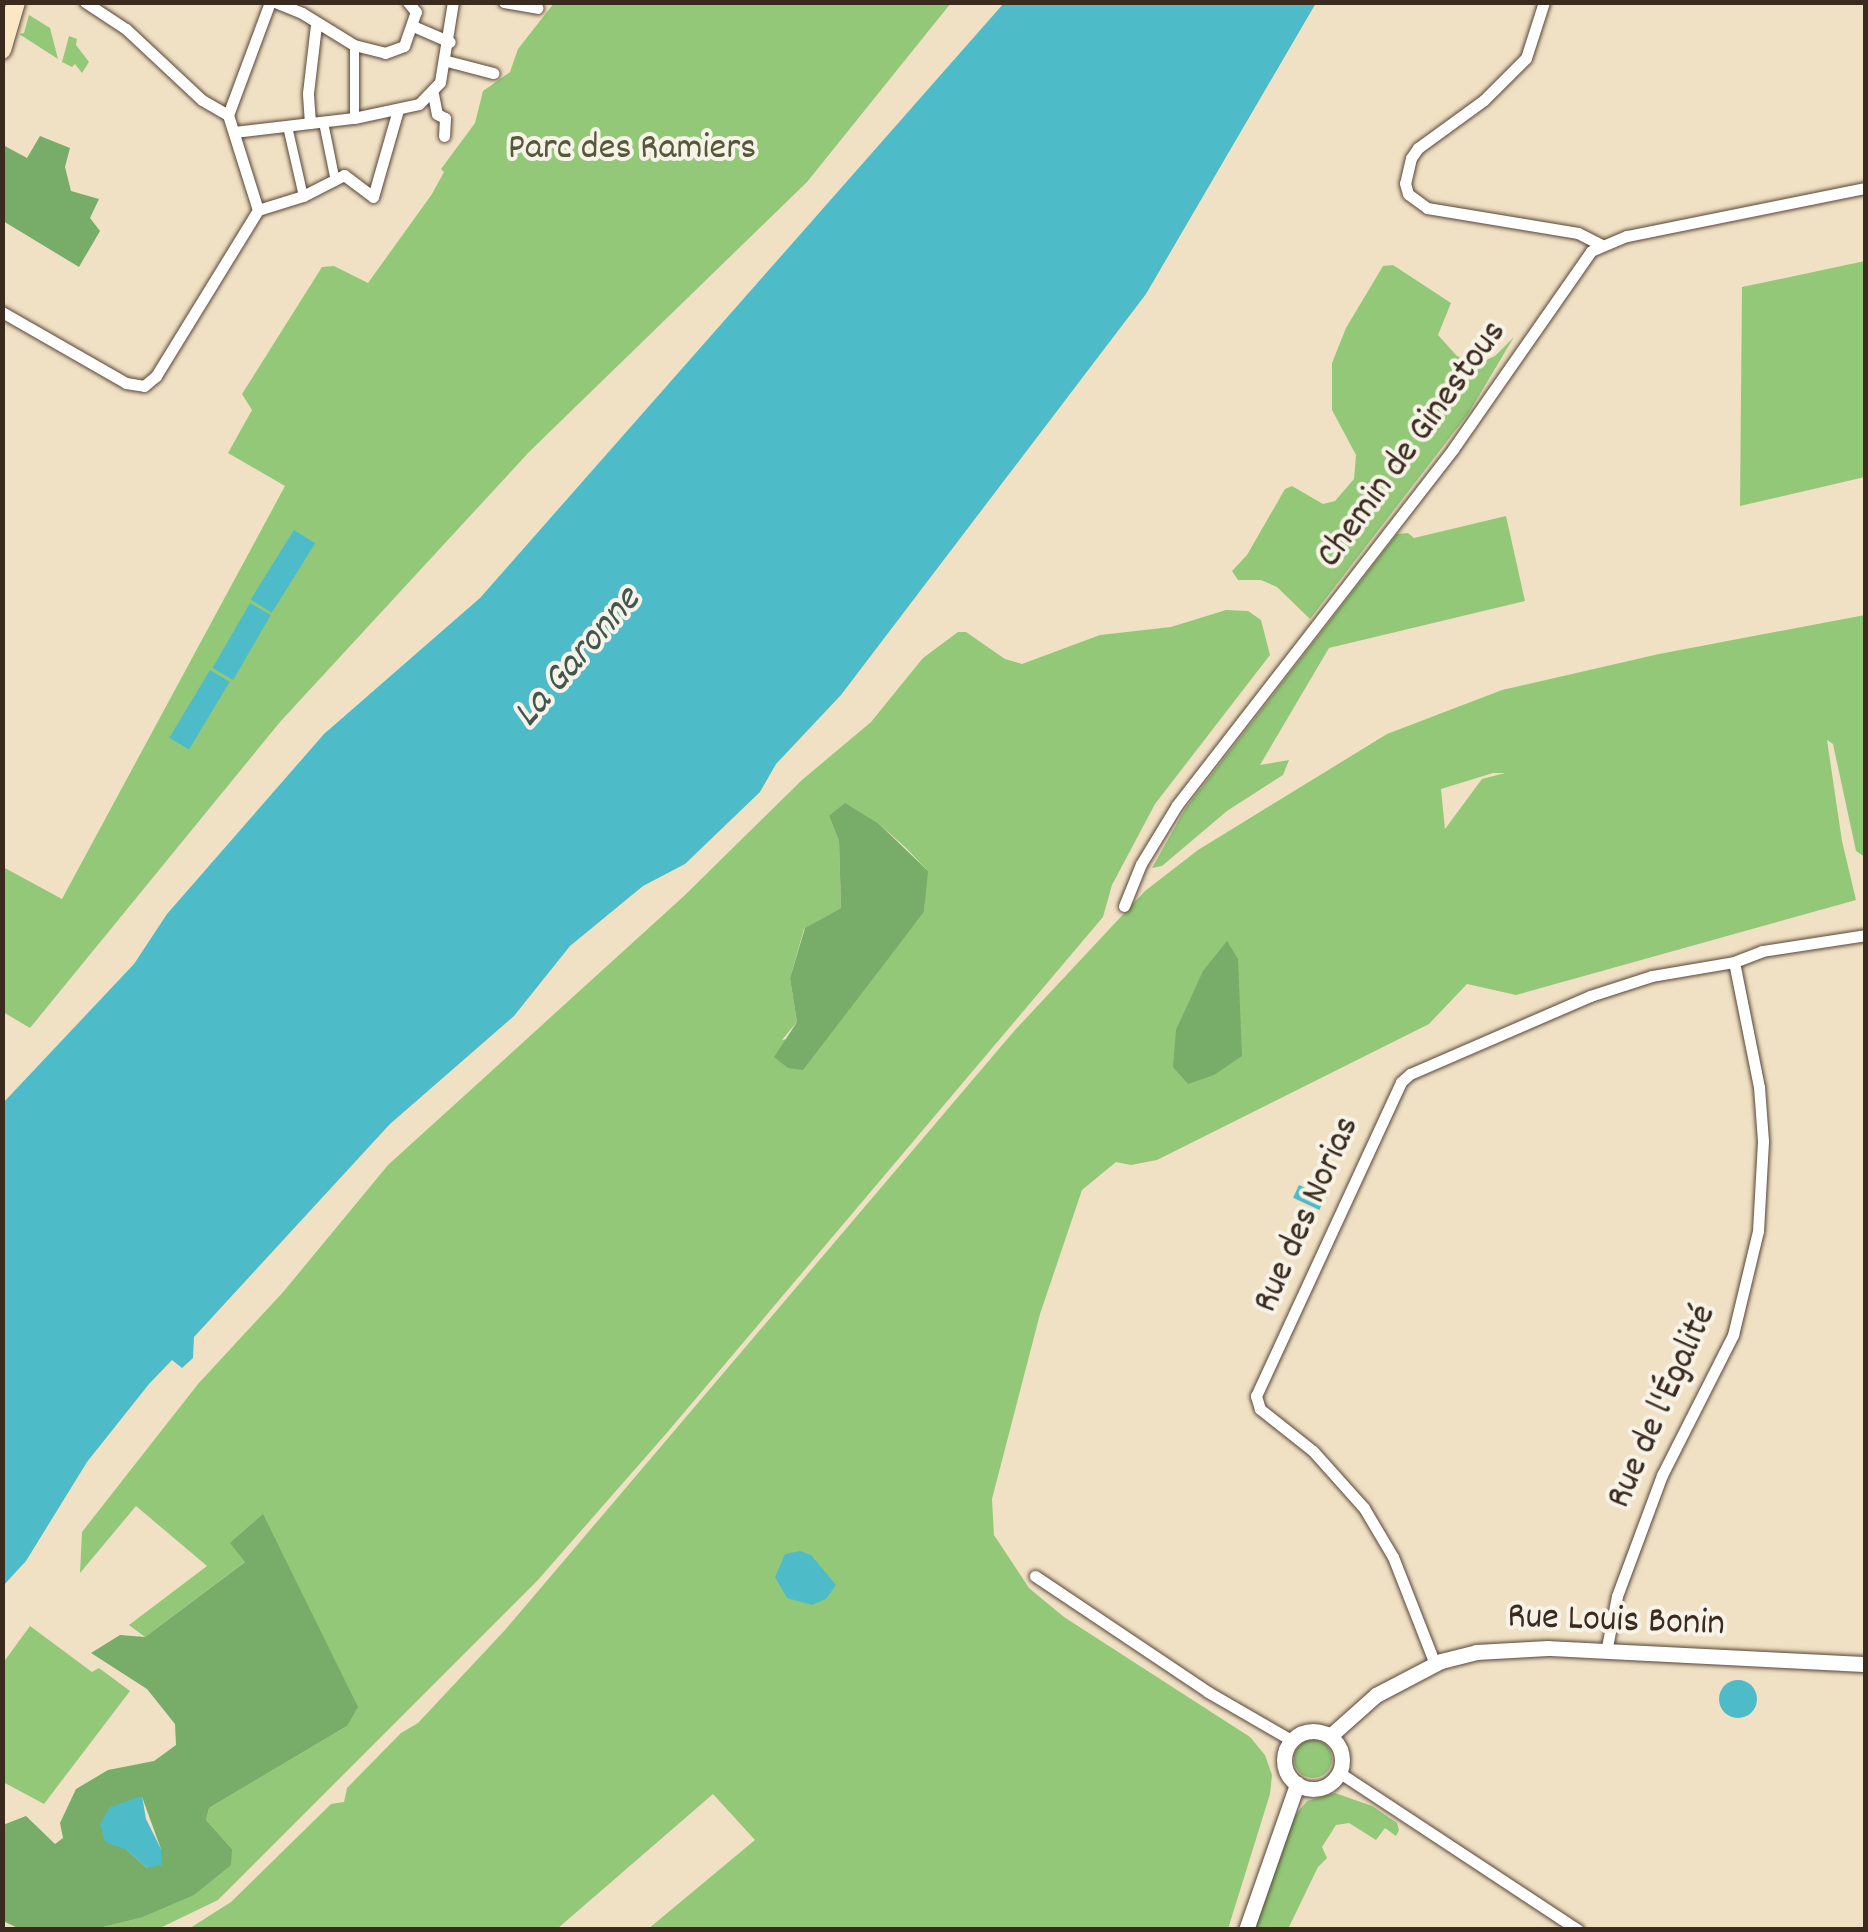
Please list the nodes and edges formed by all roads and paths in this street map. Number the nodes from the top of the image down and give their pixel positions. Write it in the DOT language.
graph roads {
  1 [pos="16,2"];
  2 [pos="85,2"];
  3 [pos="272,2"];
  4 [pos="408,2"];
  5 [pos="454,2"];
  6 [pos="504,2"];
  7 [pos="1544,2"];
  8 [pos="537,8"];
  9 [pos="316,25"];
  10 [pos="413,26"];
  11 [pos="450,42"];
  12 [pos="354,45"];
  13 [pos="2,50"];
  14 [pos="447,61"];
  15 [pos="493,73"];
  16 [pos="433,94"];
  17 [pos="398,110"];
  18 [pos="228,114"];
  19 [pos="354,118"];
  20 [pos="317,123"];
  21 [pos="287,126"];
  22 [pos="234,132"];
  23 [pos="444,136"];
  24 [pos="335,180"];
  25 [pos="1866,188"];
  26 [pos="303,196"];
  27 [pos="258,210"];
  28 [pos="1602,245"];
  29 [pos="2,312"];
  30 [pos="1124,906"];
  31 [pos="1866,934"];
  32 [pos="1734,962"];
  33 [pos="1036,1576"];
  34 [pos="1606,1652"];
  35 [pos="1435,1664"];
  36 [pos="1866,1664"];
  37 [pos="1330,1736"];
  38 [pos="1290,1740"];
  39 [pos="1340,1773"];
  40 [pos="1297,1784"];
  41 [pos="1246,1930"];
  42 [pos="1578,1930"];
  1 -- 13 [label="main road"];
  2 -- 18 [label="street"];
  3 -- 9 [label="street"];
  3 -- 18 [label="street"];
  4 -- 10 [label="street"];
  5 -- 11 [label="street"];
  6 -- 8 [label="street"];
  7 -- 28 [label="street"];
  9 -- 12 [label="street"];
  9 -- 20 [label="street"];
  10 -- 11 [label="street"];
  10 -- 12 [label="street"];
  11 -- 14 [label="street"];
  12 -- 19 [label="street"];
  14 -- 15 [label="street"];
  14 -- 16 [label="street"];
  16 -- 17 [label="street"];
  16 -- 23 [label="street"];
  17 -- 19 [label="street"];
  17 -- 24 [label="street"];
  18 -- 22 [label="street"];
  19 -- 20 [label="street"];
  20 -- 21 [label="street"];
  20 -- 24 [label="street"];
  21 -- 22 [label="street"];
  21 -- 26 [label="street"];
  22 -- 27 [label="street"];
  24 -- 26 [label="street"];
  25 -- 28 [label="street"];
  26 -- 27 [label="street"];
  27 -- 29 [label="street"];
  28 -- 30 [label="street, Chemin de Ginestous"];
  31 -- 32 [label="street"];
  32 -- 34 [label="street, Rue de l'Égalité"];
  32 -- 35 [label="street, Rue des Norias"];
  33 -- 38 [label="street"];
  34 -- 35 [label="street, Rue Louis Bonin"];
  34 -- 36 [label="street, Rue Louis Bonin"];
  35 -- 37 [label="street, Rue Louis Bonin"];
  37 -- 38 [label="street"];
  37 -- 39 [label="street"];
  38 -- 40 [label="street"];
  39 -- 40 [label="street"];
  39 -- 42 [label="street"];
  40 -- 41 [label="street"];
}
